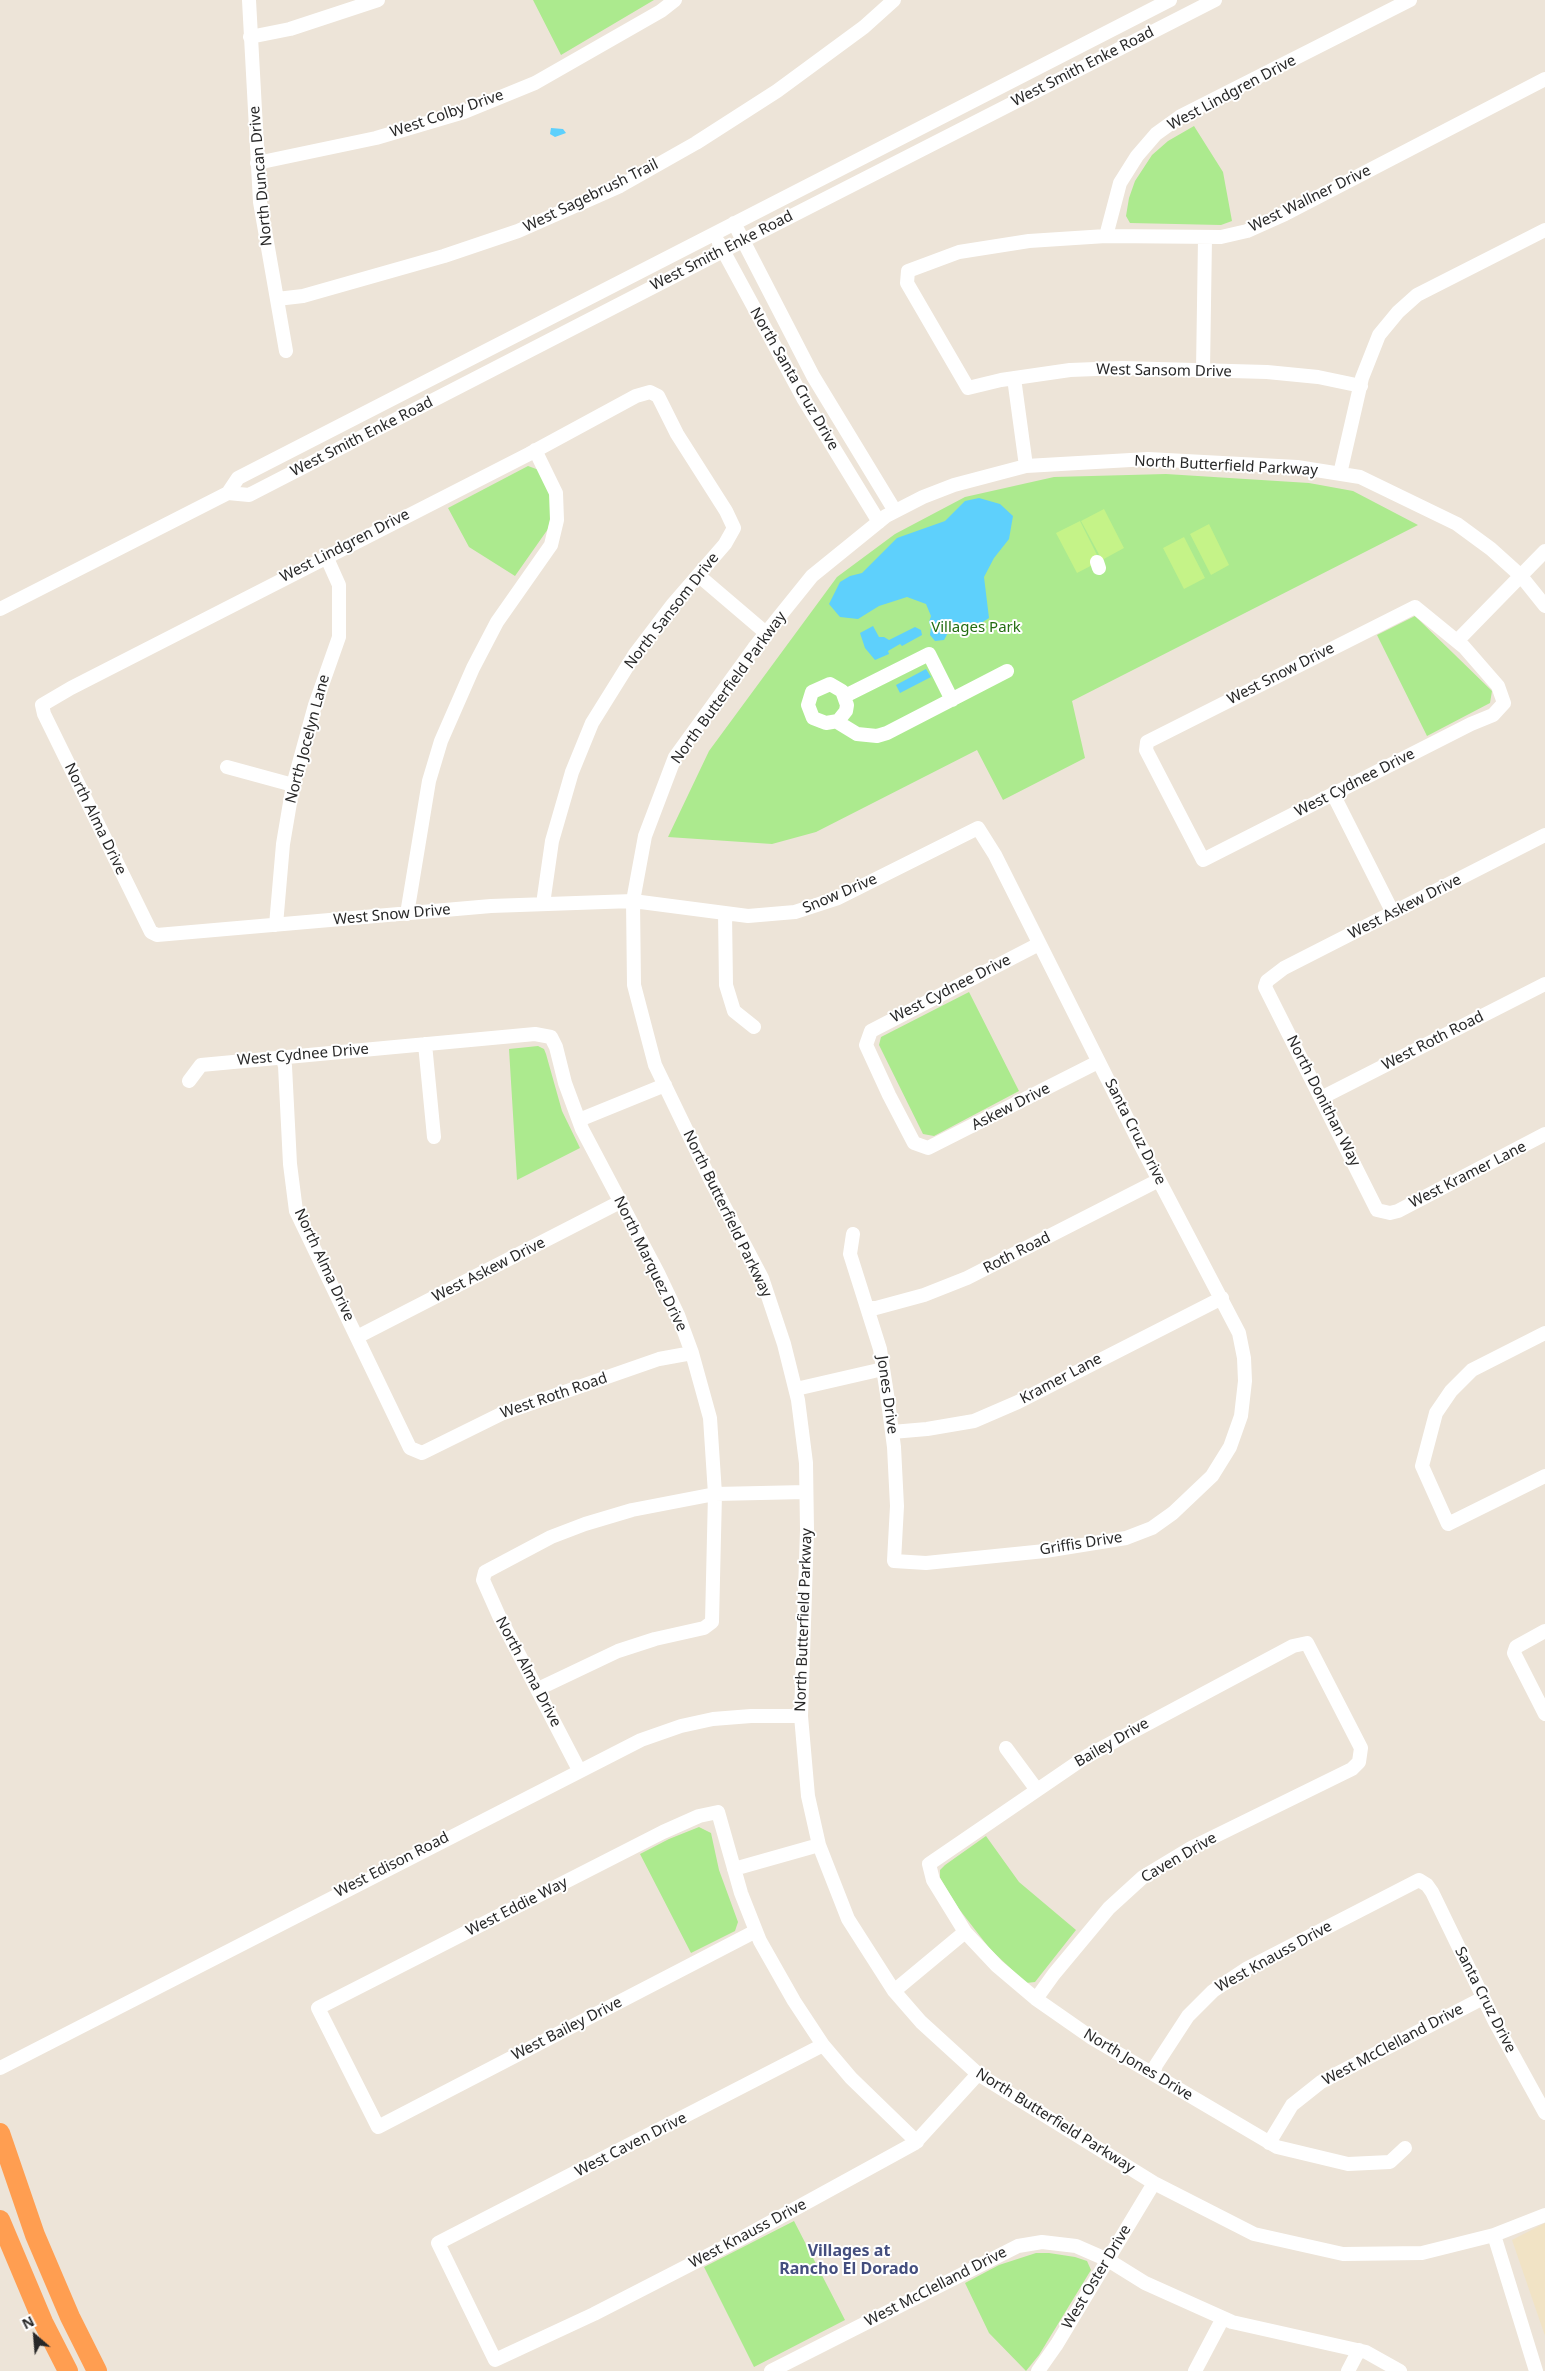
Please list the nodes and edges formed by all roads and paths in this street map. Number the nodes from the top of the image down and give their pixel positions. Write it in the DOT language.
graph roads {
  1 [pos="249,0"];
  2 [pos="378,0"];
  3 [pos="675,0"];
  4 [pos="894,0"];
  5 [pos="1170,0"];
  6 [pos="1215,0"];
  7 [pos="1410,0"];
  8 [pos="250,37"];
  9 [pos="1545,79"];
  10 [pos="257,163"];
  11 [pos="734,224"];
  12 [pos="1545,230"];
  13 [pos="714,234"];
  14 [pos="1106,236"];
  15 [pos="1205,238"];
  16 [pos="743,240"];
  17 [pos="723,250"];
  18 [pos="277,299"];
  19 [pos="286,351"];
  20 [pos="1204,370"];
  21 [pos="1014,378"];
  22 [pos="1361,386"];
  23 [pos="968,388"];
  24 [pos="650,392"];
  25 [pos="535,450"];
  26 [pos="1026,466"];
  27 [pos="1340,474"];
  28 [pos="228,493"];
  29 [pos="895,511"];
  30 [pos="879,522"];
  31 [pos="1545,551"];
  32 [pos="326,556"];
  33 [pos="698,575"];
  34 [pos="1521,576"];
  35 [pos="1545,606"];
  36 [pos="0,610"];
  37 [pos="766,633"];
  38 [pos="1457,640"];
  39 [pos="1007,671"];
  40 [pos="845,696"];
  41 [pos="952,700"];
  42 [pos="42,705"];
  43 [pos="838,721"];
  44 [pos="227,767"];
  45 [pos="293,785"];
  46 [pos="1334,794"];
  47 [pos="978,828"];
  48 [pos="1545,834"];
  49 [pos="1203,860"];
  50 [pos="633,901"];
  51 [pos="543,904"];
  52 [pos="724,913"];
  53 [pos="1393,913"];
  54 [pos="407,914"];
  55 [pos="276,926"];
  56 [pos="151,932"];
  57 [pos="1039,944"];
  58 [pos="1267,981"];
  59 [pos="1545,984"];
  60 [pos="754,1028"];
  61 [pos="551,1037"];
  62 [pos="426,1044"];
  63 [pos="282,1057"];
  64 [pos="1098,1062"];
  65 [pos="189,1080"];
  66 [pos="665,1085"];
  67 [pos="1321,1098"];
  68 [pos="579,1120"];
  69 [pos="1545,1134"];
  70 [pos="434,1138"];
  71 [pos="922,1148"];
  72 [pos="1159,1180"];
  73 [pos="620,1202"];
  74 [pos="1390,1212"];
  75 [pos="853,1234"];
  76 [pos="1222,1298"];
  77 [pos="868,1308"];
  78 [pos="1545,1333"];
  79 [pos="357,1337"];
  80 [pos="692,1353"];
  81 [pos="883,1369"];
  82 [pos="796,1389"];
  83 [pos="892,1432"];
  84 [pos="1230,1447"];
  85 [pos="422,1453"];
  86 [pos="1545,1476"];
  87 [pos="806,1492"];
  88 [pos="714,1494"];
  89 [pos="894,1561"];
  90 [pos="1545,1631"];
  91 [pos="538,1689"];
  92 [pos="1545,1714"];
  93 [pos="801,1716"];
  94 [pos="1006,1748"];
  95 [pos="1359,1762"];
  96 [pos="579,1770"];
  97 [pos="1036,1790"];
  98 [pos="818,1845"];
  99 [pos="929,1864"];
  100 [pos="734,1868"];
  101 [pos="1427,1885"];
  102 [pos="756,1931"];
  103 [pos="965,1932"];
  104 [pos="894,1990"];
  105 [pos="1483,1998"];
  106 [pos="1036,1999"];
  107 [pos="822,2045"];
  108 [pos="0,2068"];
  109 [pos="978,2074"];
  110 [pos="1152,2074"];
  111 [pos="1545,2113"];
  112 [pos="378,2127"];
  113 [pos="0,2133"];
  114 [pos="917,2142"];
  115 [pos="1269,2143"];
  116 [pos="1405,2148"];
  117 [pos="1154,2183"];
  118 [pos="1545,2215"];
  119 [pos="0,2220"];
  120 [pos="1494,2235"];
  121 [pos="1108,2260"];
  122 [pos="1223,2318"];
  123 [pos="1359,2350"];
  124 [pos="495,2360"];
  125 [pos="68,2371"];
  126 [pos="97,2371"];
  127 [pos="770,2371"];
  128 [pos="1038,2371"];
  129 [pos="1194,2371"];
  130 [pos="1348,2371"];
  131 [pos="1400,2371"];
  132 [pos="1536,2371"];
  1 -- 8 [label="street, North Duncan Drive"];
  2 -- 8 [label="street"];
  3 -- 10 [label="street, West Colby Drive"];
  4 -- 18 [label="street, West Sagebrush Trail"];
  5 -- 11 [label="street, West Smith Enke Road"];
  6 -- 16 [label="street, West Smith Enke Road"];
  7 -- 14 [label="street, West Lindgren Drive"];
  8 -- 10 [label="street, North Duncan Drive"];
  9 -- 15 [label="street, West Wallner Drive"];
  10 -- 18 [label="street, North Duncan Drive"];
  11 -- 13 [label="street, West Smith Enke Road"];
  11 -- 16 [label="street, North Santa Cruz Drive"];
  12 -- 22 [label="street"];
  13 -- 17 [label="street, North Santa Cruz Drive"];
  13 -- 28 [label="street, West Smith Enke Road"];
  14 -- 15 [label="street, West Wallner Drive"];
  14 -- 23 [label="street, West Wallner Drive"];
  15 -- 20 [label="street"];
  16 -- 17 [label="street, West Smith Enke Road"];
  16 -- 29 [label="street, North Santa Cruz Drive"];
  17 -- 28 [label="street, West Smith Enke Road"];
  17 -- 30 [label="street, North Santa Cruz Drive"];
  18 -- 19 [label="street, North Duncan Drive"];
  20 -- 21 [label="street, West Sansom Drive"];
  20 -- 22 [label="street, West Sansom Drive"];
  21 -- 23 [label="street, West Sansom Drive"];
  21 -- 26 [label="street"];
  22 -- 27 [label="street"];
  24 -- 25 [label="street, West Lindgren Drive"];
  24 -- 33 [label="street, North Sansom Drive"];
  25 -- 32 [label="street, West Lindgren Drive"];
  25 -- 54 [label="street"];
  26 -- 27 [label="street, North Butterfield Parkway"];
  26 -- 29 [label="street, North Butterfield Parkway"];
  27 -- 34 [label="street, North Butterfield Parkway"];
  28 -- 36 [label="street, West Smith Enke Road"];
  29 -- 30 [label="street, North Butterfield Parkway"];
  30 -- 37 [label="street, North Butterfield Parkway"];
  31 -- 34 [label="street"];
  32 -- 42 [label="street, West Lindgren Drive"];
  32 -- 45 [label="street, North Jocelyn Lane"];
  33 -- 37 [label="street"];
  33 -- 51 [label="street, North Sansom Drive"];
  34 -- 35 [label="street, North Butterfield Parkway"];
  34 -- 38 [label="street"];
  37 -- 50 [label="street, North Butterfield Parkway"];
  38 -- 46 [label="street, West Cydnee Drive"];
  38 -- 49 [label="street, West Snow Drive"];
  39 -- 41 [label="street"];
  40 -- 41 [label="street"];
  40 -- 43 [label="street"];
  40 -- 43 [label="street"];
  41 -- 43 [label="street"];
  42 -- 56 [label="street, North Alma Drive"];
  44 -- 45 [label="street"];
  45 -- 55 [label="street, North Jocelyn Lane"];
  46 -- 49 [label="street, West Cydnee Drive"];
  46 -- 53 [label="street"];
  47 -- 52 [label="street, Snow Drive"];
  47 -- 57 [label="street, Santa Cruz Drive"];
  48 -- 53 [label="street, West Askew Drive"];
  50 -- 51 [label="street, West Snow Drive"];
  50 -- 52 [label="street, Snow Drive"];
  50 -- 66 [label="street, North Butterfield Parkway"];
  51 -- 54 [label="street, West Snow Drive"];
  52 -- 60 [label="street"];
  53 -- 58 [label="street, West Askew Drive"];
  54 -- 55 [label="street, West Snow Drive"];
  55 -- 56 [label="street, West Snow Drive"];
  57 -- 64 [label="street, Santa Cruz Drive"];
  57 -- 71 [label="street, West Cydnee Drive"];
  58 -- 67 [label="street, North Donithan Way"];
  59 -- 67 [label="street, West Roth Road"];
  61 -- 62 [label="street, West Cydnee Drive"];
  61 -- 68 [label="street, North Marquez Drive"];
  62 -- 63 [label="street, West Cydnee Drive"];
  62 -- 70 [label="street"];
  63 -- 65 [label="street, West Cydnee Drive"];
  63 -- 79 [label="street, North Alma Drive"];
  64 -- 71 [label="street, Askew Drive"];
  64 -- 72 [label="street, Santa Cruz Drive"];
  66 -- 68 [label="street"];
  66 -- 82 [label="street, North Butterfield Parkway"];
  67 -- 74 [label="street, North Donithan Way"];
  68 -- 73 [label="street, North Marquez Drive"];
  69 -- 74 [label="street, West Kramer Lane"];
  72 -- 76 [label="street, Santa Cruz Drive"];
  72 -- 77 [label="street, Roth Road"];
  73 -- 79 [label="street, West Askew Drive"];
  73 -- 80 [label="street, North Marquez Drive"];
  75 -- 77 [label="street, Jones Drive"];
  76 -- 83 [label="street, Kramer Lane"];
  76 -- 84 [label="street, Santa Cruz Drive"];
  77 -- 81 [label="street, Jones Drive"];
  78 -- 86 [label="street"];
  79 -- 85 [label="street, North Alma Drive"];
  80 -- 85 [label="street, West Roth Road"];
  80 -- 88 [label="street, North Marquez Drive"];
  81 -- 82 [label="street"];
  81 -- 83 [label="street, Jones Drive"];
  82 -- 87 [label="street, North Butterfield Parkway"];
  83 -- 89 [label="street, Jones Drive"];
  84 -- 89 [label="street, Griffis Drive"];
  87 -- 88 [label="street"];
  87 -- 93 [label="street, North Butterfield Parkway"];
  88 -- 91 [label="street, North Marquez Drive"];
  88 -- 91 [label="street, North Alma Drive"];
  90 -- 92 [label="street"];
  91 -- 96 [label="street, North Alma Drive"];
  93 -- 96 [label="street, West Edison Road"];
  93 -- 98 [label="street, North Butterfield Parkway"];
  94 -- 97 [label="street"];
  95 -- 97 [label="street, Bailey Drive"];
  95 -- 106 [label="street, Caven Drive"];
  96 -- 108 [label="street, West Edison Road"];
  97 -- 99 [label="street, Bailey Drive"];
  98 -- 100 [label="street"];
  98 -- 104 [label="street, North Butterfield Parkway"];
  99 -- 103 [label="street, North Jones Drive"];
  100 -- 102 [label="street"];
  100 -- 112 [label="street, West Eddie Way"];
  101 -- 105 [label="street, Santa Cruz Drive"];
  101 -- 110 [label="street, West Knauss Drive"];
  102 -- 107 [label="street"];
  102 -- 112 [label="street, West Bailey Drive"];
  103 -- 104 [label="street"];
  103 -- 106 [label="street, North Jones Drive"];
  104 -- 109 [label="street, North Butterfield Parkway"];
  105 -- 111 [label="street, Santa Cruz Drive"];
  105 -- 115 [label="street, West McClelland Drive"];
  106 -- 110 [label="street, North Jones Drive"];
  107 -- 114 [label="street"];
  107 -- 124 [label="street, West Caven Drive"];
  109 -- 114 [label="street, West Knauss Drive"];
  109 -- 117 [label="street, North Butterfield Parkway"];
  110 -- 115 [label="street, North Jones Drive"];
  113 -- 126 [label="highway"];
  114 -- 124 [label="street, West Knauss Drive"];
  115 -- 116 [label="street, North Jones Drive"];
  117 -- 120 [label="street, North Butterfield Parkway"];
  117 -- 121 [label="street, West Oster Drive"];
  118 -- 120 [label="street, North Butterfield Parkway"];
  119 -- 125 [label="highway"];
  120 -- 132 [label="street"];
  121 -- 122 [label="street, West McClelland Drive"];
  121 -- 127 [label="street, West McClelland Drive"];
  121 -- 128 [label="street, West Oster Drive"];
  122 -- 123 [label="street, West McClelland Drive"];
  122 -- 129 [label="street"];
  123 -- 130 [label="street"];
  123 -- 131 [label="street, West McClelland Drive"];
}
